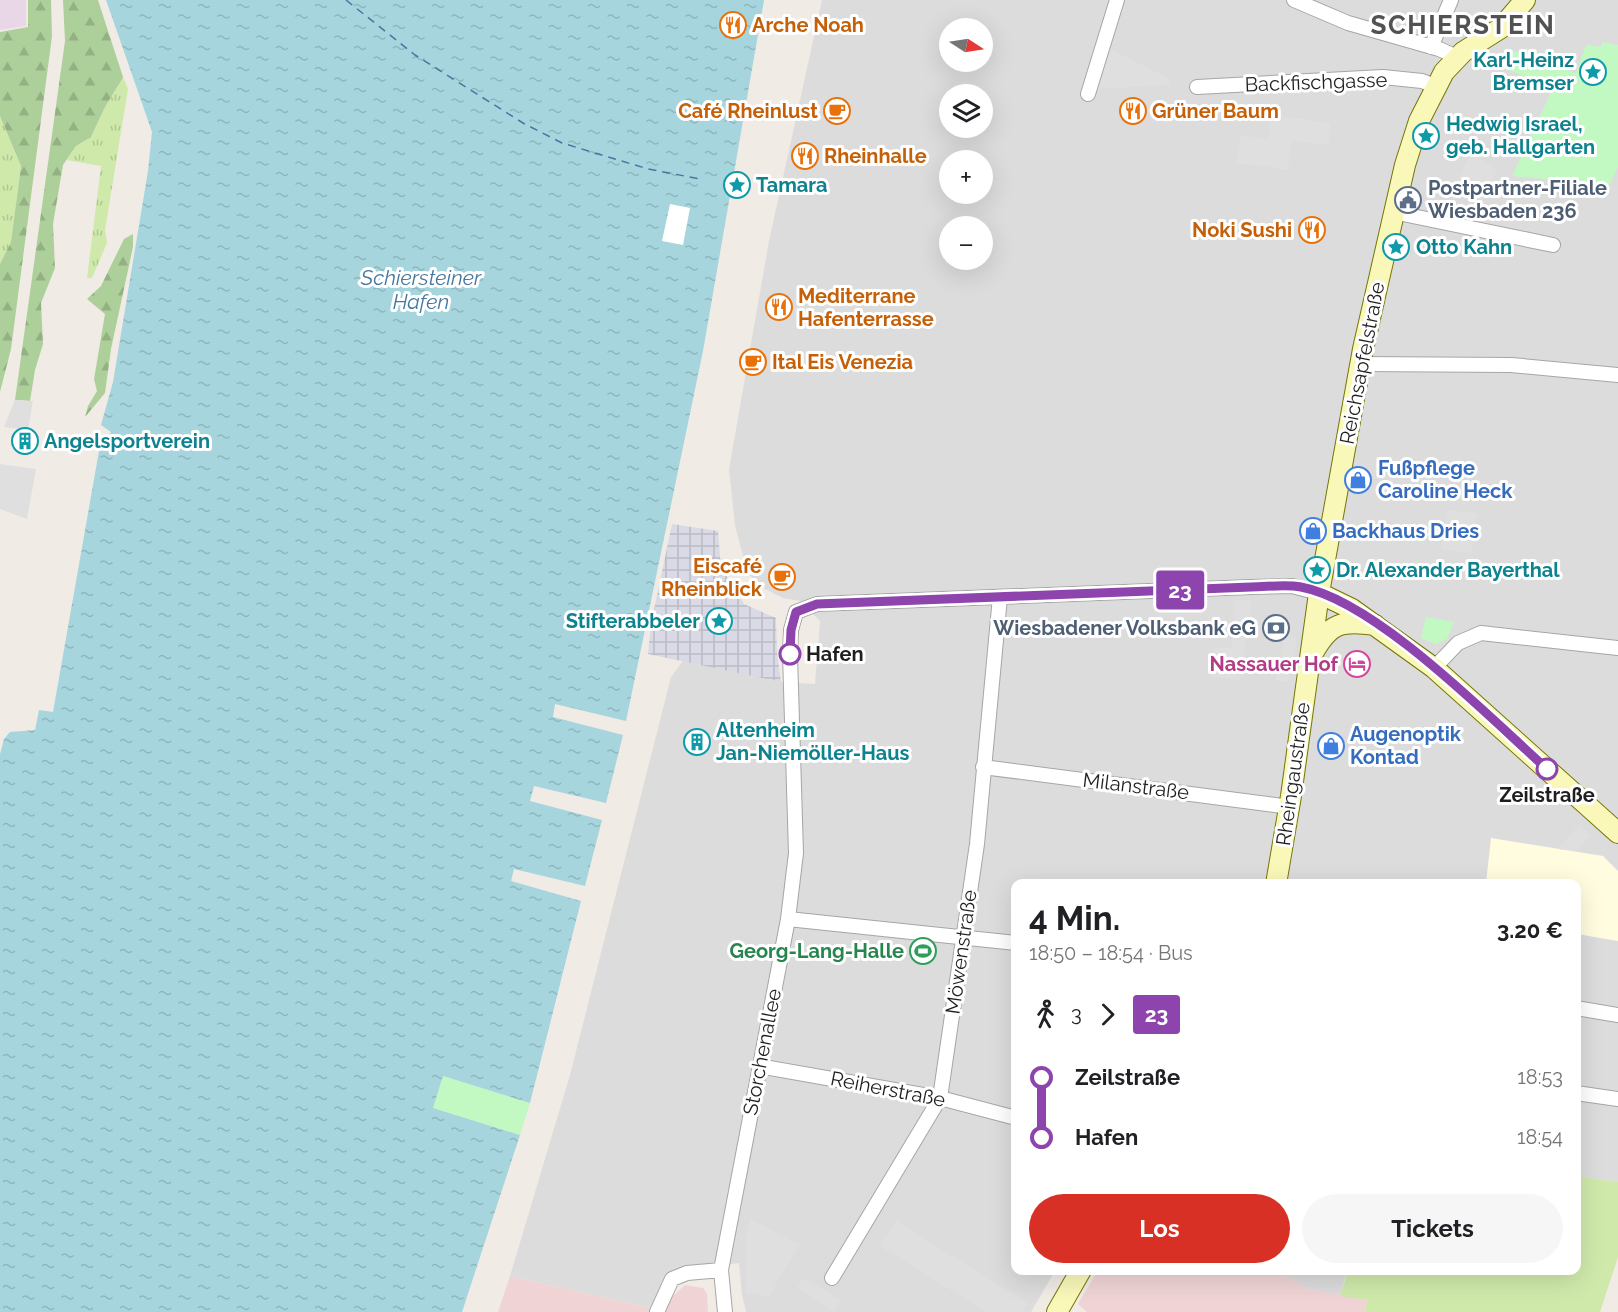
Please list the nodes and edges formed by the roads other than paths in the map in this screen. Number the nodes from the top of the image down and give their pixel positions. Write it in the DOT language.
graph roads {
  1 [pos="1117,0"];
  2 [pos="1294,0"];
  3 [pos="1451,0"];
  4 [pos="1525,0"];
  5 [pos="1431,47"];
  6 [pos="1456,57"];
  7 [pos="1435,86"];
  8 [pos="1197,87"];
  9 [pos="1088,94"];
  10 [pos="1393,212"];
  11 [pos="1553,245"];
  12 [pos="1360,364"];
  13 [pos="1618,375"];
  14 [pos="1319,593"];
  15 [pos="1000,597"];
  16 [pos="1377,626"];
  17 [pos="1618,648"];
  18 [pos="1311,656"];
  19 [pos="1434,668"];
  20 [pos="983,767"];
  21 [pos="1290,807"];
  22 [pos="1618,833"];
  23 [pos="1277,879"];
  24 [pos="788,919"];
  25 [pos="963,939"];
  26 [pos="1011,943"];
  27 [pos="1581,1009"];
  28 [pos="1618,1015"];
  29 [pos="759,1066"];
  30 [pos="1581,1094"];
  31 [pos="940,1098"];
  32 [pos="1618,1099"];
  33 [pos="1011,1117"];
  34 [pos="721,1270"];
  35 [pos="1078,1275"];
  36 [pos="832,1278"];
  37 [pos="657,1312"];
  38 [pos="725,1312"];
  39 [pos="1057,1312"];
  1 -- 9 [label="street"];
  2 -- 5 [label="street"];
  3 -- 5 [label="street"];
  4 -- 6 [label="main road, Reichsapfelstraße"];
  5 -- 6 [label="street"];
  6 -- 7 [label="main road, Reichsapfelstraße"];
  7 -- 8 [label="street, Backfischgasse"];
  7 -- 10 [label="main road, Reichsapfelstraße"];
  10 -- 11 [label="street"];
  10 -- 12 [label="main road, Reichsapfelstraße"];
  12 -- 13 [label="street"];
  12 -- 14 [label="main road, Reichsapfelstraße"];
  14 -- 15 [label="street"];
  14 -- 16 [label="main road"];
  14 -- 18 [label="main road, Rheingaustraße"];
  15 -- 20 [label="street, Möwenstraße"];
  15 -- 24 [label="street, Storchenallee"];
  16 -- 18 [label="main road"];
  16 -- 19 [label="main road"];
  17 -- 19 [label="street"];
  18 -- 21 [label="main road, Rheingaustraße"];
  19 -- 22 [label="main road"];
  20 -- 21 [label="street, Milanstraße"];
  20 -- 25 [label="street, Möwenstraße"];
  21 -- 23 [label="main road, Rheingaustraße"];
  24 -- 25 [label="street"];
  24 -- 29 [label="street, Storchenallee"];
  25 -- 26 [label="street"];
  25 -- 31 [label="street, Möwenstraße"];
  27 -- 28 [label="street"];
  29 -- 31 [label="street, Reiherstraße"];
  29 -- 34 [label="street, Storchenallee"];
  30 -- 32 [label="street"];
  31 -- 33 [label="street, Reiherstraße"];
  31 -- 36 [label="street, Möwenstraße"];
  34 -- 37 [label="street"];
  34 -- 38 [label="street, Storchenallee"];
  35 -- 39 [label="main road"];
}
